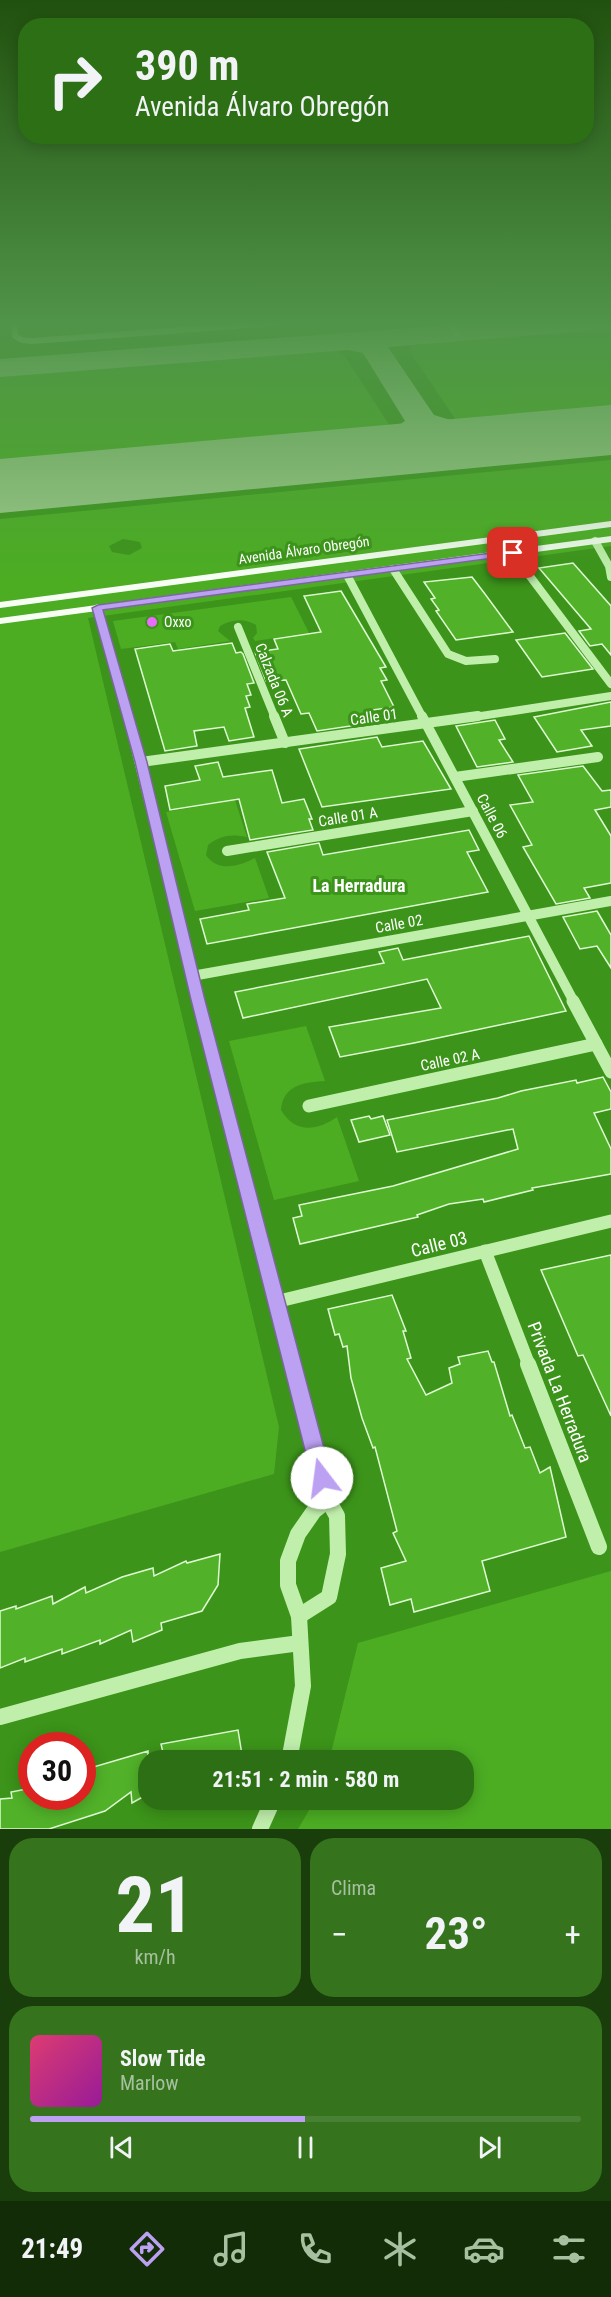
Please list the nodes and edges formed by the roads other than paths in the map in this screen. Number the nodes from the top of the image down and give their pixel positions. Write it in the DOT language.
graph roads {
  1 [pos="611,524"];
  2 [pos="502,539"];
  3 [pos="611,539"];
  4 [pos="595,541"];
  5 [pos="513,553"];
  6 [pos="610,565"];
  7 [pos="393,569"];
  8 [pos="347,575"];
  9 [pos="611,577"];
  10 [pos="0,605"];
  11 [pos="98,608"];
  12 [pos="0,621"];
  13 [pos="238,627"];
  14 [pos="495,659"];
  15 [pos="611,684"];
  16 [pos="611,696"];
  17 [pos="426,724"];
  18 [pos="285,743"];
  19 [pos="598,757"];
  20 [pos="141,762"];
  21 [pos="454,777"];
  22 [pos="473,812"];
  23 [pos="227,851"];
  24 [pos="611,901"];
  25 [pos="528,916"];
  26 [pos="192,976"];
  27 [pos="596,1044"];
  28 [pos="611,1072"];
  29 [pos="309,1106"];
  30 [pos="611,1221"];
  31 [pos="485,1251"];
  32 [pos="275,1302"];
  33 [pos="328,1500"];
  34 [pos="599,1547"];
  35 [pos="299,1616"];
  36 [pos="300,1643"];
  37 [pos="0,1717"];
  38 [pos="291,1750"];
  39 [pos="269,1810"];
  40 [pos="260,1829"];
  1 -- 2 [label="main road, Avenida Álvaro Obregón"];
  2 -- 5 [label="street"];
  2 -- 10 [label="main road, Avenida Álvaro Obregón"];
  3 -- 4 [label="main road, Avenida Álvaro Obregón"];
  4 -- 5 [label="main road, Avenida Álvaro Obregón"];
  4 -- 6 [label="street"];
  5 -- 7 [label="main road, Avenida Álvaro Obregón"];
  5 -- 15 [label="street"];
  6 -- 9 [label="street"];
  7 -- 8 [label="main road, Avenida Álvaro Obregón"];
  7 -- 14 [label="street"];
  8 -- 11 [label="main road, Avenida Álvaro Obregón"];
  8 -- 17 [label="street, Calle 06"];
  11 -- 12 [label="main road, Avenida Álvaro Obregón"];
  11 -- 20 [label="street"];
  13 -- 18 [label="street, Calzada 06 A"];
  16 -- 17 [label="street, Calle 01"];
  17 -- 18 [label="street, Calle 01"];
  17 -- 21 [label="street, Calle 06"];
  18 -- 20 [label="street, Calle 01"];
  19 -- 21 [label="street"];
  20 -- 26 [label="street"];
  21 -- 22 [label="street, Calle 06"];
  22 -- 23 [label="street, Calle 01 A"];
  22 -- 25 [label="street, Calle 06"];
  24 -- 25 [label="street, Calle 02"];
  25 -- 26 [label="street, Calle 02"];
  25 -- 27 [label="street, Calle 06"];
  26 -- 32 [label="street"];
  27 -- 28 [label="street, Calle 06"];
  27 -- 29 [label="street, Calle 02 A"];
  30 -- 31 [label="street, Calle 03"];
  31 -- 32 [label="street, Calle 03"];
  31 -- 34 [label="street, Privada La Herradura"];
  32 -- 33 [label="street"];
  33 -- 35 [label="street"];
  33 -- 35 [label="street"];
  35 -- 36 [label="street"];
  36 -- 37 [label="street"];
  36 -- 38 [label="street"];
  39 -- 40 [label="street"];
}
